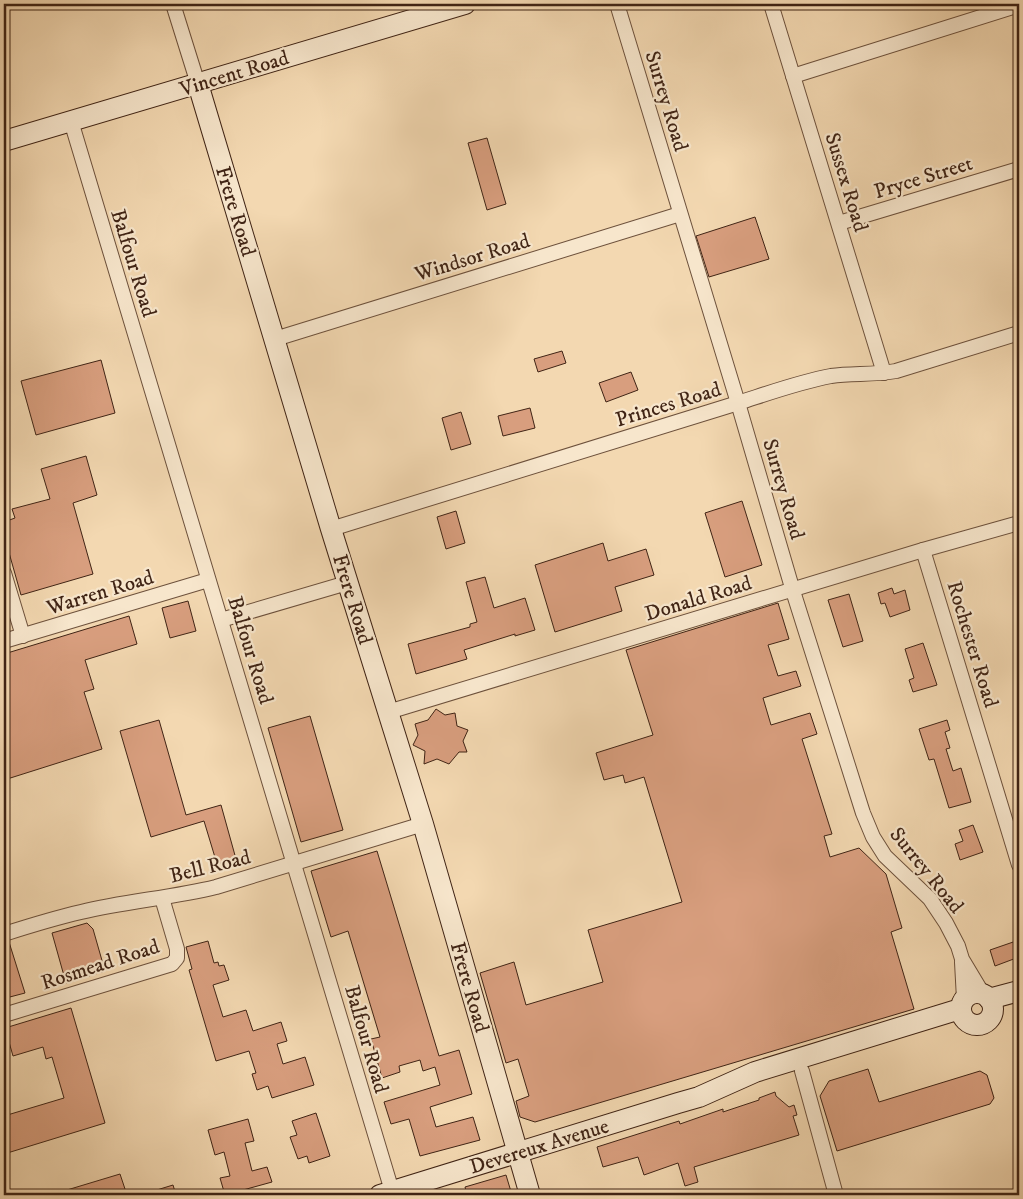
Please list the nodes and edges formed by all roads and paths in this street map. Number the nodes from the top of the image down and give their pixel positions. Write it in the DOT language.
graph roads {
  1 [pos="174,4"];
  2 [pos="465,4"];
  3 [pos="616,4"];
  4 [pos="771,4"];
  5 [pos="1019,5"];
  6 [pos="793,76"];
  7 [pos="198,84"];
  8 [pos="71,121"];
  9 [pos="4,141"];
  10 [pos="1019,169"];
  11 [pos="680,214"];
  12 [pos="839,223"];
  13 [pos="1019,333"];
  14 [pos="275,339"];
  15 [pos="884,373"];
  16 [pos="738,404"];
  17 [pos="1019,523"];
  18 [pos="331,529"];
  19 [pos="923,550"];
  20 [pos="4,573"];
  21 [pos="208,580"];
  22 [pos="347,583"];
  23 [pos="793,591"];
  24 [pos="221,620"];
  25 [pos="22,636"];
  26 [pos="4,641"];
  27 [pos="388,712"];
  28 [pos="423,824"];
  29 [pos="294,864"];
  30 [pos="1019,865"];
  31 [pos="162,898"];
  32 [pos="4,934"];
  33 [pos="962,959"];
  34 [pos="1019,991"];
  35 [pos="1019,1004"];
  36 [pos="976,1006"];
  37 [pos="4,1015"];
  38 [pos="802,1070"];
  39 [pos="699,1097"];
  40 [pos="517,1153"];
  41 [pos="386,1193"];
  42 [pos="530,1195"];
  43 [pos="836,1195"];
  1 -- 7 [label="street, Frere Road"];
  2 -- 7 [label="street, Vincent Road"];
  3 -- 11 [label="street, Surrey Road"];
  4 -- 6 [label="street, Sussex Road"];
  5 -- 6 [label="street"];
  6 -- 12 [label="street, Sussex Road"];
  7 -- 8 [label="street, Vincent Road"];
  7 -- 14 [label="street, Frere Road"];
  8 -- 9 [label="street, Vincent Road"];
  8 -- 21 [label="street, Balfour Road"];
  10 -- 12 [label="street, Pryce Street"];
  11 -- 14 [label="street, Windsor Road"];
  11 -- 16 [label="street, Surrey Road"];
  12 -- 15 [label="street, Sussex Road"];
  13 -- 15 [label="street, Princes Road"];
  14 -- 18 [label="street, Frere Road"];
  15 -- 16 [label="street, Princes Road"];
  16 -- 18 [label="street, Princes Road"];
  16 -- 23 [label="street, Surrey Road"];
  17 -- 19 [label="street, Donald Road"];
  18 -- 22 [label="street, Frere Road"];
  19 -- 23 [label="street, Donald Road"];
  19 -- 30 [label="street, Rochester Road"];
  20 -- 25 [label="street"];
  21 -- 24 [label="street, Balfour Road"];
  21 -- 25 [label="street, Warren Road"];
  22 -- 24 [label="street"];
  22 -- 27 [label="street, Frere Road"];
  23 -- 27 [label="street, Donald Road"];
  23 -- 33 [label="street, Surrey Road"];
  24 -- 29 [label="street, Balfour Road"];
  25 -- 26 [label="street, Warren Road"];
  27 -- 28 [label="street, Frere Road"];
  28 -- 29 [label="street, Bell Road"];
  28 -- 40 [label="street, Frere Road"];
  29 -- 31 [label="street, Bell Road"];
  29 -- 41 [label="street, Balfour Road"];
  31 -- 32 [label="street, Bell Road"];
  31 -- 37 [label="street, Rosmead Road"];
  33 -- 36 [label="street, Surrey Road"];
  33 -- 36 [label="street, Surrey Road"];
  34 -- 36 [label="street, Devereux Avenue"];
  35 -- 36 [label="street, Devereux Avenue"];
  36 -- 38 [label="street, Devereux Avenue"];
  36 -- 39 [label="street, Devereux Avenue"];
  38 -- 39 [label="street, Devereux Avenue"];
  38 -- 43 [label="street"];
  39 -- 40 [label="street, Devereux Avenue"];
  40 -- 41 [label="street, Devereux Avenue"];
  40 -- 42 [label="street, Frere Road"];
}
